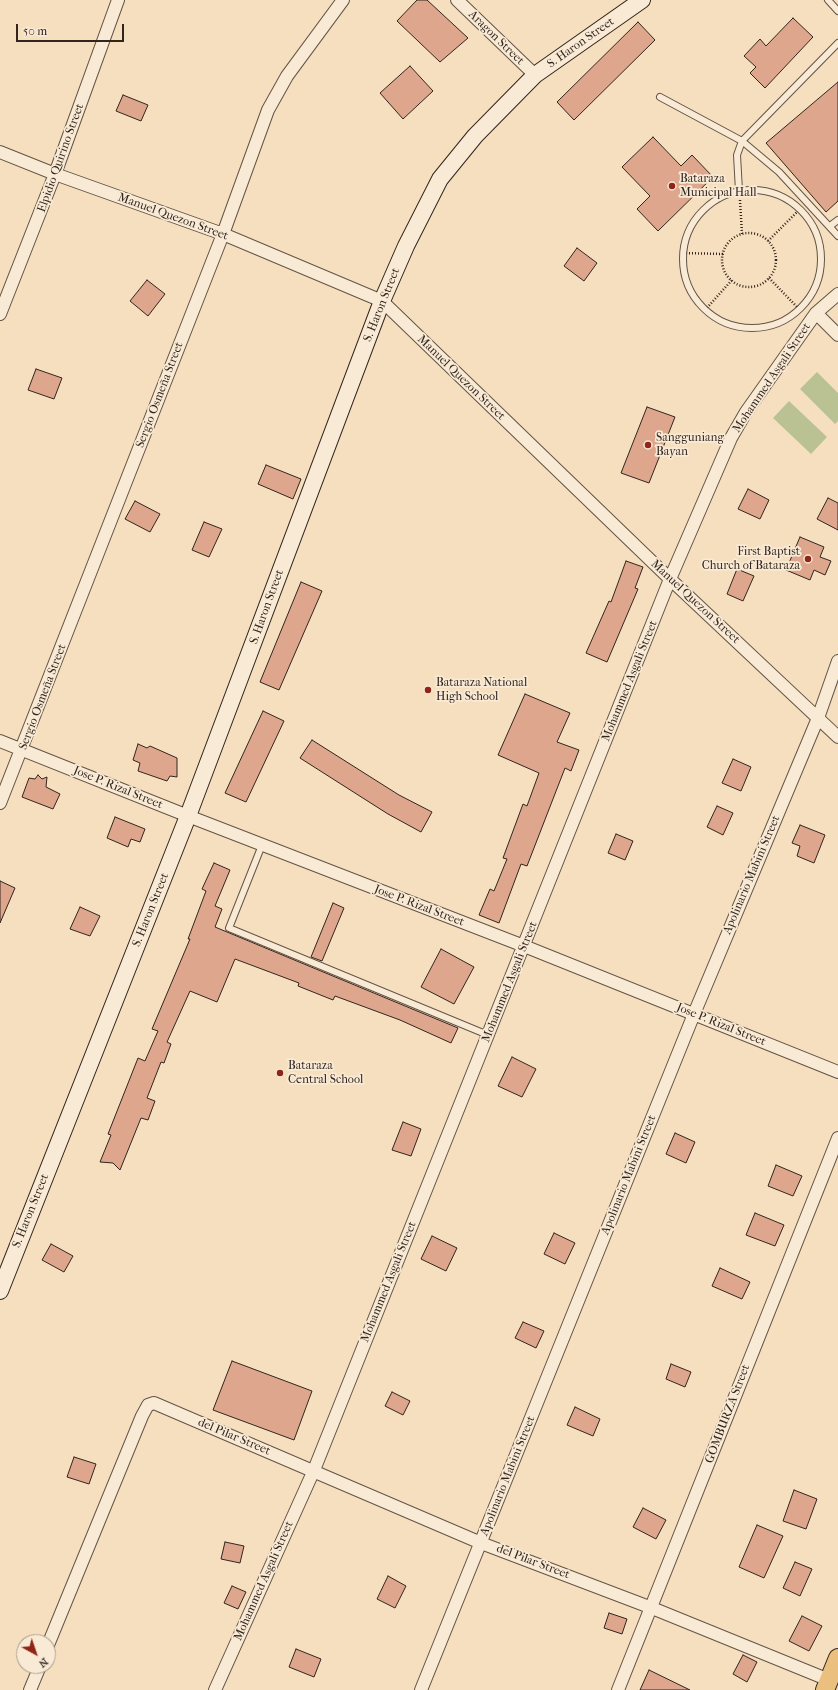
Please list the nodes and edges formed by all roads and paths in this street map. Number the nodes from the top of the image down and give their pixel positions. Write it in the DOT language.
graph roads {
  1 [pos="118,0"];
  2 [pos="343,0"];
  3 [pos="457,0"];
  4 [pos="642,0"];
  5 [pos="828,0"];
  6 [pos="838,11"];
  7 [pos="838,43"];
  8 [pos="535,75"];
  9 [pos="660,97"];
  10 [pos="742,140"];
  11 [pos="0,152"];
  12 [pos="55,174"];
  13 [pos="739,191"];
  14 [pos="800,209"];
  15 [pos="838,220"];
  16 [pos="830,226"];
  17 [pos="223,234"];
  18 [pos="742,234"];
  19 [pos="838,236"];
  20 [pos="768,241"];
  21 [pos="683,253"];
  22 [pos="723,254"];
  23 [pos="769,277"];
  24 [pos="732,280"];
  25 [pos="838,294"];
  26 [pos="382,301"];
  27 [pos="804,304"];
  28 [pos="799,309"];
  29 [pos="704,310"];
  30 [pos="816,313"];
  31 [pos="0,314"];
  32 [pos="838,335"];
  33 [pos="670,579"];
  34 [pos="838,661"];
  35 [pos="818,718"];
  36 [pos="838,737"];
  37 [pos="0,741"];
  38 [pos="22,749"];
  39 [pos="0,803"];
  40 [pos="188,816"];
  41 [pos="262,845"];
  42 [pos="524,946"];
  43 [pos="694,1014"];
  44 [pos="488,1034"];
  45 [pos="838,1072"];
  46 [pos="838,1138"];
  47 [pos="0,1291"];
  48 [pos="314,1470"];
  49 [pos="481,1543"];
  50 [pos="652,1608"];
  51 [pos="53,1634"];
  52 [pos="838,1658"];
  53 [pos="37,1674"];
  54 [pos="827,1685"];
  55 [pos="30,1690"];
  56 [pos="215,1690"];
  57 [pos="421,1690"];
  58 [pos="618,1690"];
  1 -- 12 [label="street, Elpidio Quirino Street"];
  2 -- 17 [label="street, Sergio Osmeña Street"];
  3 -- 8 [label="street, Aragon Street"];
  4 -- 8 [label="street, S. Haron Street"];
  5 -- 6 [label="lane"];
  7 -- 10 [label="lane"];
  8 -- 26 [label="street, S. Haron Street"];
  9 -- 10 [label="lane"];
  10 -- 13 [label="lane"];
  10 -- 16 [label="lane"];
  11 -- 12 [label="street, Manuel Quezon Street"];
  12 -- 17 [label="street, Manuel Quezon Street"];
  12 -- 31 [label="street, Elpidio Quirino Street"];
  13 -- 14 [label="lane"];
  13 -- 18 [label="path"];
  13 -- 21 [label="lane"];
  14 -- 20 [label="path"];
  14 -- 27 [label="lane"];
  15 -- 16 [label="lane"];
  16 -- 19 [label="lane"];
  17 -- 26 [label="street, Manuel Quezon Street"];
  17 -- 38 [label="street, Sergio Osmeña Street"];
  18 -- 20 [label="path"];
  18 -- 22 [label="path"];
  20 -- 23 [label="path"];
  21 -- 22 [label="path"];
  21 -- 29 [label="lane"];
  22 -- 24 [label="path"];
  23 -- 24 [label="path"];
  23 -- 28 [label="path"];
  24 -- 29 [label="path"];
  25 -- 30 [label="street, Mohammed Asgali Street"];
  26 -- 33 [label="street, Manuel Quezon Street"];
  26 -- 40 [label="street, S. Haron Street"];
  27 -- 28 [label="lane"];
  27 -- 30 [label="lane"];
  28 -- 29 [label="lane"];
  30 -- 32 [label="street"];
  30 -- 33 [label="street, Mohammed Asgali Street"];
  33 -- 35 [label="street, Manuel Quezon Street"];
  33 -- 42 [label="street, Mohammed Asgali Street"];
  34 -- 35 [label="street, Apolinario Mabini Street"];
  35 -- 36 [label="street, Manuel Quezon Street"];
  35 -- 43 [label="street, Apolinario Mabini Street"];
  37 -- 38 [label="street, Jose P. Rizal Street"];
  38 -- 39 [label="street, Sergio Osmeña Street"];
  38 -- 40 [label="street, Jose P. Rizal Street"];
  40 -- 41 [label="street, Jose P. Rizal Street"];
  40 -- 47 [label="street, S. Haron Street"];
  41 -- 42 [label="street, Jose P. Rizal Street"];
  41 -- 44 [label="lane"];
  42 -- 43 [label="street, Jose P. Rizal Street"];
  42 -- 44 [label="street, Mohammed Asgali Street"];
  43 -- 45 [label="street, Jose P. Rizal Street"];
  43 -- 49 [label="street, Apolinario Mabini Street"];
  44 -- 48 [label="street, Mohammed Asgali Street"];
  46 -- 50 [label="street, GOMBURZA Street"];
  48 -- 49 [label="street, del Pilar Street"];
  48 -- 51 [label="street, del Pilar Street"];
  48 -- 56 [label="street, Mohammed Asgali Street"];
  49 -- 50 [label="street, del Pilar Street"];
  49 -- 57 [label="street, Apolinario Mabini Street"];
  50 -- 54 [label="street, del Pilar Street"];
  50 -- 58 [label="street, GOMBURZA Street"];
  52 -- 54 [label="main road"];
  53 -- 55 [label="street"];
}
